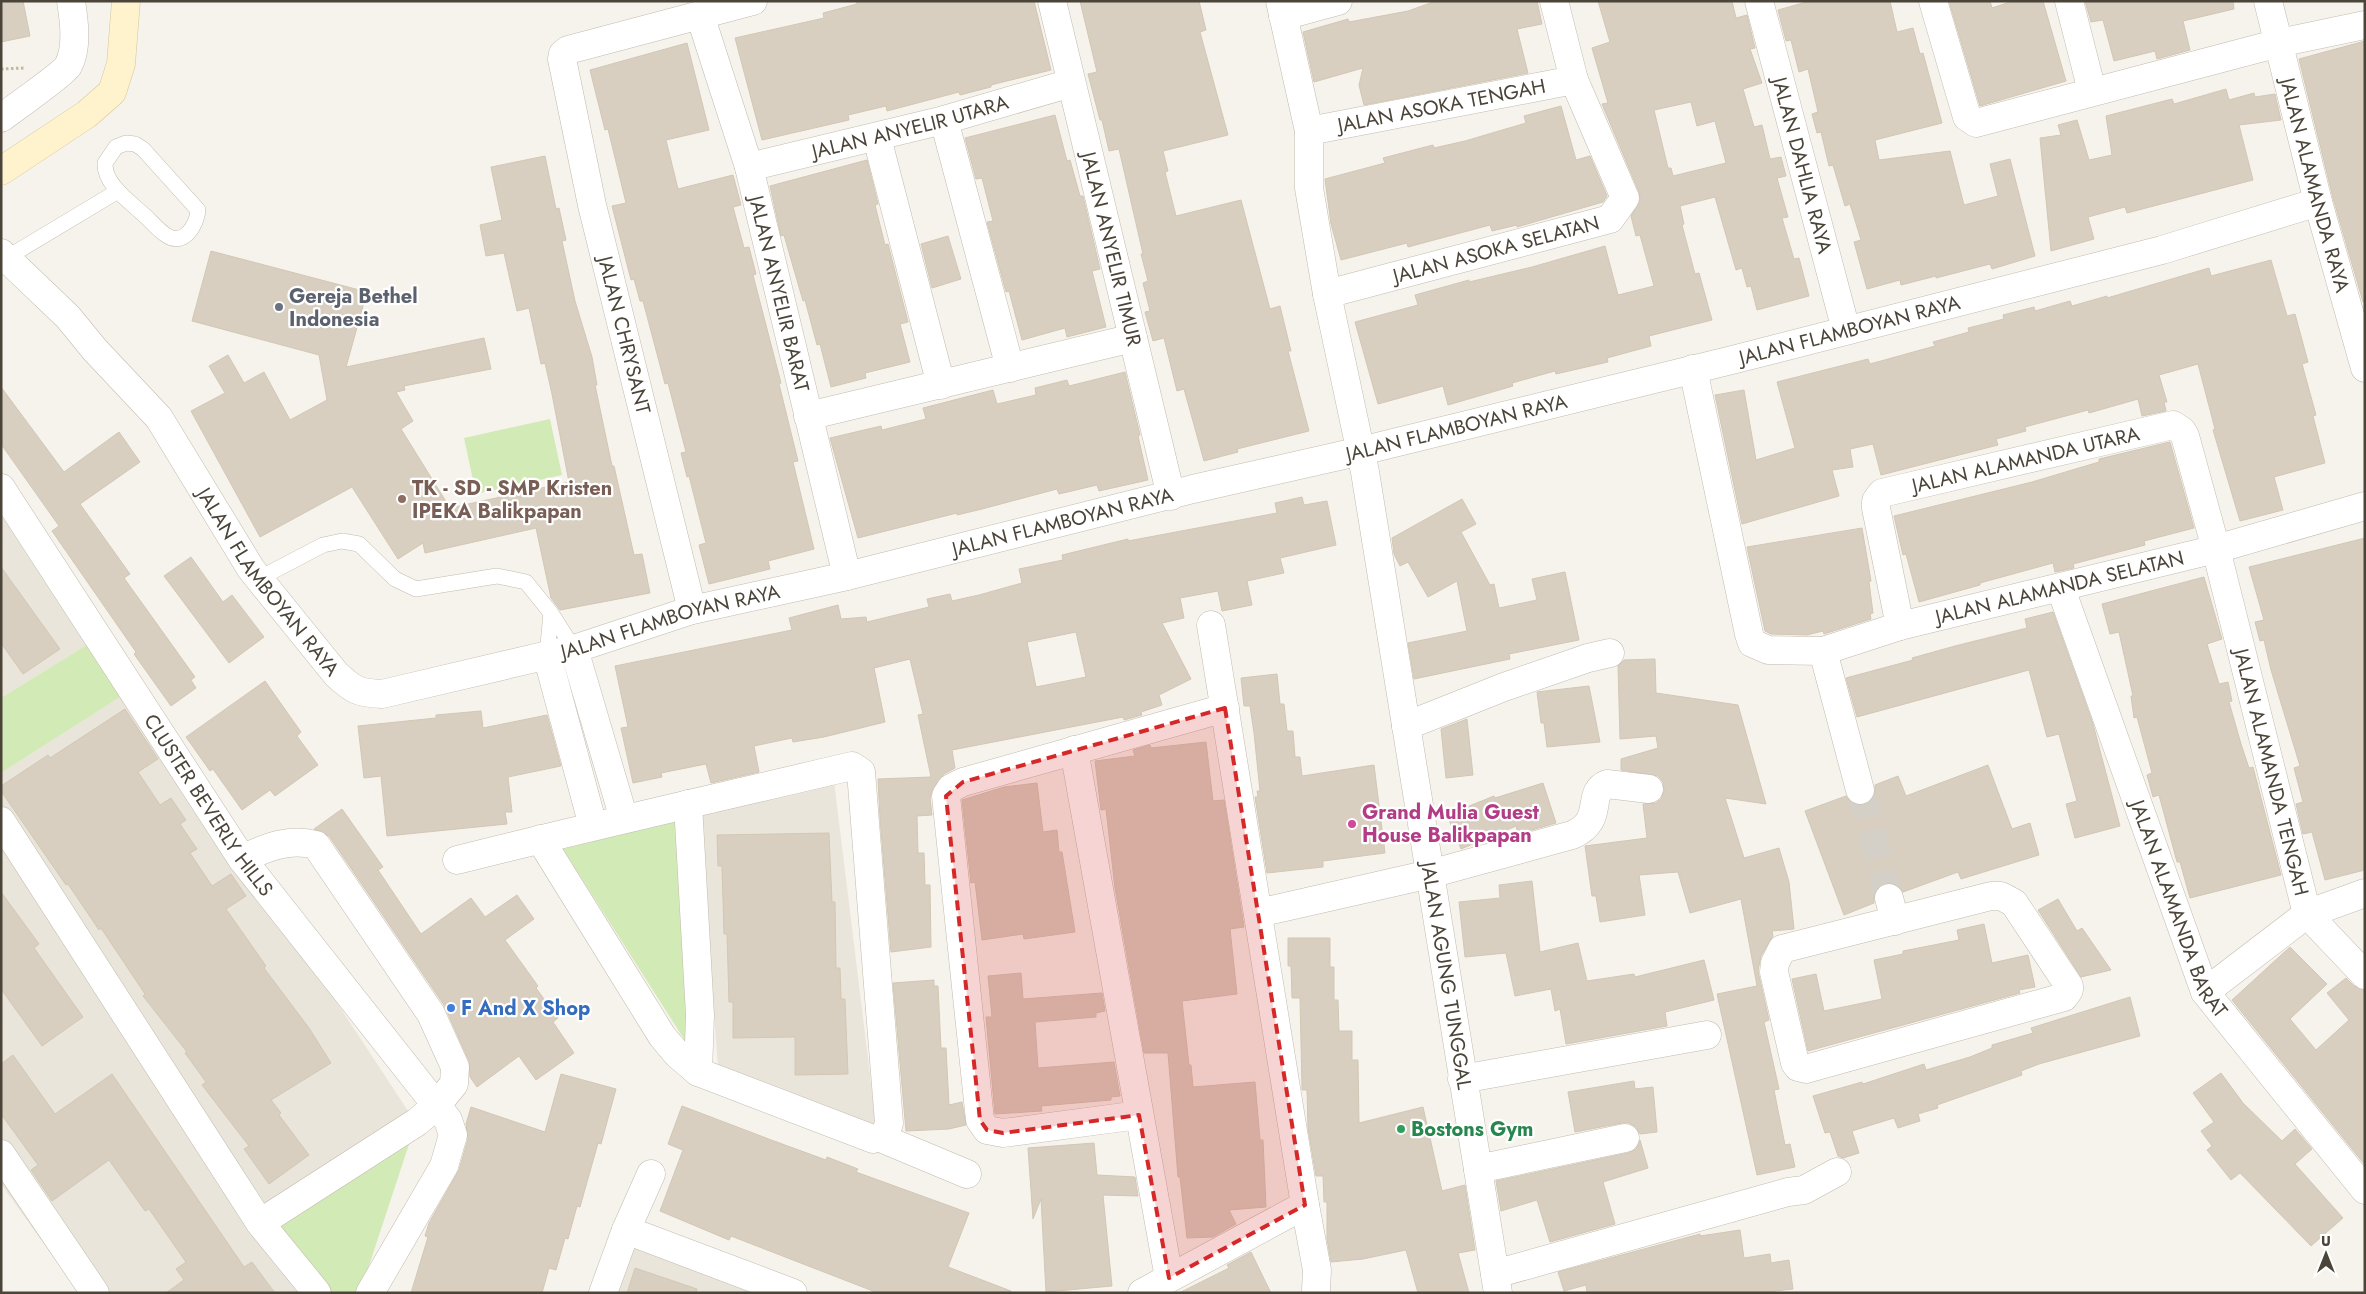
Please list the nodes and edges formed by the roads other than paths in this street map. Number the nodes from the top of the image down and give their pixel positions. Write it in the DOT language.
graph roads {
  1 [pos="71,1"];
  2 [pos="126,1"];
  3 [pos="753,1"];
  4 [pos="1052,1"];
  5 [pos="1338,1"];
  6 [pos="1554,1"];
  7 [pos="1759,1"];
  8 [pos="1933,1"];
  9 [pos="2070,1"];
  10 [pos="2268,1"];
  11 [pos="1281,8"];
  12 [pos="700,15"];
  13 [pos="2365,26"];
  14 [pos="2279,43"];
  15 [pos="1574,80"];
  16 [pos="1071,83"];
  17 [pos="2092,92"];
  18 [pos="1,118"];
  19 [pos="944,120"];
  20 [pos="1309,131"];
  21 [pos="877,138"];
  22 [pos="749,167"];
  23 [pos="1,171"];
  24 [pos="118,191"];
  25 [pos="2318,202"];
  26 [pos="5,255"];
  27 [pos="1327,294"];
  28 [pos="1846,330"];
  29 [pos="1133,338"];
  30 [pos="1010,368"];
  31 [pos="2365,368"];
  32 [pos="1693,369"];
  33 [pos="941,385"];
  34 [pos="808,416"];
  35 [pos="1361,451"];
  36 [pos="1,488"];
  37 [pos="1172,496"];
  38 [pos="2365,506"];
  39 [pos="2216,549"];
  40 [pos="847,576"];
  41 [pos="258,579"];
  42 [pos="2061,589"];
  43 [pos="692,610"];
  44 [pos="551,612"];
  45 [pos="1211,625"];
  46 [pos="1900,626"];
  47 [pos="574,649"];
  48 [pos="1823,651"];
  49 [pos="1610,653"];
  50 [pos="547,656"];
  51 [pos="1225,708"];
  52 [pos="1406,726"];
  53 [pos="1074,750"];
  54 [pos="1649,790"];
  55 [pos="1860,790"];
  56 [pos="688,804"];
  57 [pos="624,819"];
  58 [pos="1,821"];
  59 [pos="593,826"];
  60 [pos="540,839"];
  61 [pos="242,859"];
  62 [pos="457,860"];
  63 [pos="1430,874"];
  64 [pos="2365,893"];
  65 [pos="1892,910"];
  66 [pos="1258,912"];
  67 [pos="2307,914"];
  68 [pos="2365,975"];
  69 [pos="2205,992"];
  70 [pos="1707,1035"];
  71 [pos="698,1072"];
  72 [pos="1462,1078"];
  73 [pos="436,1106"];
  74 [pos="1139,1115"];
  75 [pos="881,1138"];
  76 [pos="1625,1138"];
  77 [pos="1,1154"];
  78 [pos="1478,1169"];
  79 [pos="1837,1172"];
  80 [pos="651,1174"];
  81 [pos="967,1174"];
  82 [pos="2365,1190"];
  83 [pos="1305,1205"];
  84 [pos="260,1224"];
  85 [pos="626,1230"];
  86 [pos="1169,1278"];
  87 [pos="1497,1283"];
  88 [pos="1316,1290"];
  89 [pos="95,1293"];
  90 [pos="317,1293"];
  91 [pos="370,1293"];
  92 [pos="603,1293"];
  93 [pos="793,1293"];
  94 [pos="1142,1293"];
  1 -- 18 [label="street"];
  2 -- 23 [label="main road"];
  3 -- 12 [label="street"];
  4 -- 16 [label="street, JALAN ANYELIR TIMUR"];
  5 -- 11 [label="street"];
  6 -- 15 [label="street, JALAN ASOKA SELATAN"];
  7 -- 28 [label="street, JALAN DAHLIA RAYA"];
  8 -- 17 [label="street"];
  9 -- 17 [label="street"];
  10 -- 14 [label="street, JALAN ALAMANDA RAYA"];
  11 -- 20 [label="street, JALAN AGUNG TUNGGAL"];
  12 -- 22 [label="street, JALAN ANYELIR BARAT"];
  12 -- 43 [label="street, JALAN CHRYSANT"];
  13 -- 14 [label="street"];
  14 -- 17 [label="street"];
  14 -- 25 [label="street, JALAN ALAMANDA RAYA"];
  15 -- 20 [label="street, JALAN ASOKA TENGAH"];
  15 -- 27 [label="street, JALAN ASOKA SELATAN"];
  16 -- 19 [label="street, JALAN ANYELIR UTARA"];
  16 -- 29 [label="street, JALAN ANYELIR TIMUR"];
  19 -- 21 [label="street, JALAN ANYELIR UTARA"];
  19 -- 30 [label="street"];
  20 -- 27 [label="street, JALAN AGUNG TUNGGAL"];
  21 -- 22 [label="street, JALAN ANYELIR UTARA"];
  21 -- 33 [label="street"];
  22 -- 34 [label="street, JALAN ANYELIR BARAT"];
  24 -- 24 [label="lane"];
  24 -- 26 [label="lane"];
  25 -- 28 [label="street, JALAN FLAMBOYAN RAYA"];
  25 -- 31 [label="street, JALAN ALAMANDA RAYA"];
  26 -- 41 [label="street, JALAN FLAMBOYAN RAYA"];
  27 -- 35 [label="street, JALAN AGUNG TUNGGAL"];
  28 -- 32 [label="street, JALAN FLAMBOYAN RAYA"];
  29 -- 30 [label="street"];
  29 -- 37 [label="street, JALAN ANYELIR TIMUR"];
  30 -- 33 [label="street"];
  32 -- 35 [label="street, JALAN FLAMBOYAN RAYA"];
  32 -- 48 [label="street, JALAN ALAMANDA SELATAN"];
  33 -- 34 [label="street"];
  34 -- 40 [label="street, JALAN ANYELIR BARAT"];
  35 -- 37 [label="street, JALAN FLAMBOYAN RAYA"];
  35 -- 52 [label="street, JALAN AGUNG TUNGGAL"];
  36 -- 61 [label="street, CLUSTER BEVERLY HILLS"];
  37 -- 40 [label="street, JALAN FLAMBOYAN RAYA"];
  38 -- 39 [label="street, JALAN ALAMANDA SELATAN"];
  39 -- 42 [label="street, JALAN ALAMANDA SELATAN"];
  39 -- 46 [label="street, JALAN ALAMANDA UTARA"];
  39 -- 67 [label="street, JALAN ALAMANDA TENGAH"];
  40 -- 43 [label="street, JALAN FLAMBOYAN RAYA"];
  41 -- 44 [label="lane"];
  41 -- 50 [label="street, JALAN FLAMBOYAN RAYA"];
  42 -- 46 [label="street, JALAN ALAMANDA SELATAN"];
  42 -- 69 [label="street, JALAN ALAMANDA BARAT"];
  43 -- 47 [label="street, JALAN FLAMBOYAN RAYA"];
  44 -- 47 [label="lane"];
  44 -- 50 [label="lane"];
  45 -- 51 [label="street"];
  46 -- 48 [label="street, JALAN ALAMANDA SELATAN"];
  47 -- 50 [label="street, JALAN FLAMBOYAN RAYA"];
  47 -- 57 [label="street"];
  48 -- 55 [label="street"];
  49 -- 52 [label="street"];
  50 -- 59 [label="street"];
  51 -- 53 [label="street"];
  51 -- 66 [label="street"];
  52 -- 63 [label="street, JALAN AGUNG TUNGGAL"];
  53 -- 74 [label="street"];
  53 -- 74 [label="street"];
  54 -- 63 [label="street"];
  56 -- 57 [label="street"];
  56 -- 71 [label="street"];
  56 -- 75 [label="street"];
  57 -- 59 [label="street"];
  58 -- 84 [label="street"];
  59 -- 60 [label="street"];
  60 -- 62 [label="street"];
  60 -- 71 [label="street"];
  61 -- 73 [label="street, CLUSTER BEVERLY HILLS"];
  61 -- 73 [label="street"];
  63 -- 66 [label="street"];
  63 -- 72 [label="street, JALAN AGUNG TUNGGAL"];
  64 -- 67 [label="street"];
  65 -- 65 [label="street"];
  66 -- 83 [label="street"];
  67 -- 68 [label="street, JALAN ALAMANDA TENGAH"];
  67 -- 69 [label="street"];
  69 -- 82 [label="street, JALAN ALAMANDA BARAT"];
  70 -- 72 [label="street"];
  71 -- 75 [label="street"];
  72 -- 78 [label="street, JALAN AGUNG TUNGGAL"];
  73 -- 84 [label="street"];
  73 -- 91 [label="street, CLUSTER BEVERLY HILLS"];
  74 -- 86 [label="street"];
  75 -- 81 [label="street"];
  76 -- 78 [label="street"];
  77 -- 89 [label="street"];
  78 -- 87 [label="street, JALAN AGUNG TUNGGAL"];
  79 -- 87 [label="street"];
  80 -- 85 [label="street"];
  83 -- 86 [label="street"];
  83 -- 88 [label="street"];
  84 -- 90 [label="street"];
  85 -- 92 [label="street"];
  85 -- 93 [label="street"];
  86 -- 94 [label="street"];
}
